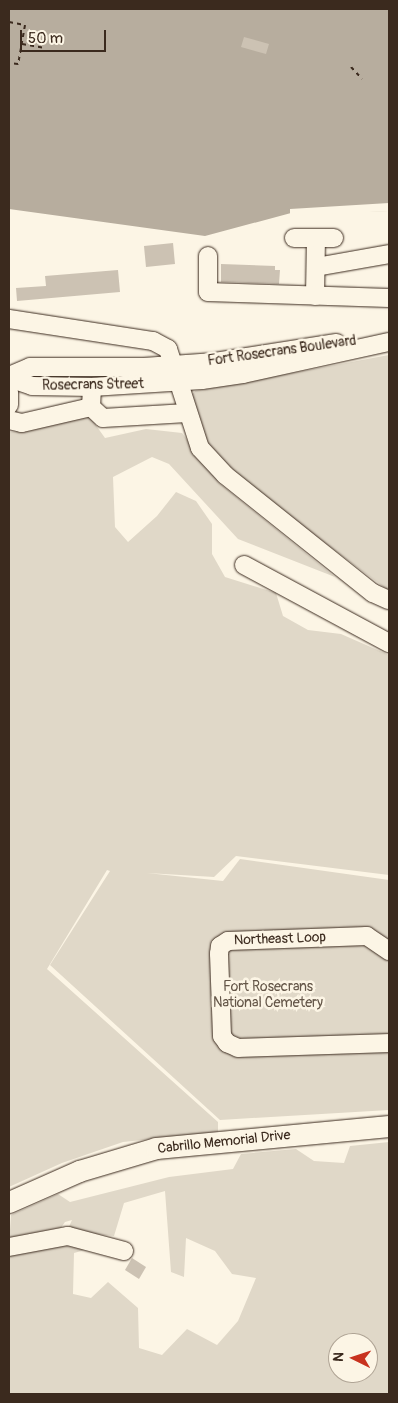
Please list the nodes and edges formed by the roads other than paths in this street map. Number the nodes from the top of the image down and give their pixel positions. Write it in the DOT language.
graph roads {
  1 [pos="294,238"];
  2 [pos="316,238"];
  3 [pos="334,238"];
  4 [pos="389,254"];
  5 [pos="208,256"];
  6 [pos="316,267"];
  7 [pos="315,296"];
  8 [pos="389,298"];
  9 [pos="9,319"];
  10 [pos="389,337"];
  11 [pos="389,342"];
  12 [pos="174,365"];
  13 [pos="9,377"];
  14 [pos="178,382"];
  15 [pos="92,386"];
  16 [pos="9,392"];
  17 [pos="9,405"];
  18 [pos="91,407"];
  19 [pos="187,413"];
  20 [pos="9,420"];
  21 [pos="244,565"];
  22 [pos="389,600"];
  23 [pos="389,643"];
  24 [pos="389,951"];
  25 [pos="389,1044"];
  26 [pos="389,1126"];
  27 [pos="9,1202"];
  28 [pos="9,1247"];
  29 [pos="124,1251"];
  1 -- 2 [label="street"];
  2 -- 3 [label="street"];
  2 -- 6 [label="street"];
  4 -- 6 [label="street"];
  5 -- 7 [label="street"];
  6 -- 7 [label="street"];
  7 -- 8 [label="street"];
  9 -- 12 [label="street"];
  10 -- 12 [label="street, Fort Rosecrans Boulevard"];
  11 -- 14 [label="street, Fort Rosecrans Boulevard"];
  12 -- 13 [label="street, Rosecrans Street"];
  12 -- 14 [label="street"];
  13 -- 15 [label="street, Rosecrans Street"];
  14 -- 15 [label="street, Rosecrans Street"];
  14 -- 19 [label="street"];
  15 -- 18 [label="street"];
  16 -- 17 [label="street"];
  18 -- 19 [label="street"];
  18 -- 20 [label="street"];
  19 -- 22 [label="street"];
  21 -- 23 [label="street"];
  24 -- 25 [label="street, Northeast Loop"];
  26 -- 27 [label="main road, Cabrillo Memorial Drive"];
  28 -- 29 [label="street"];
}
